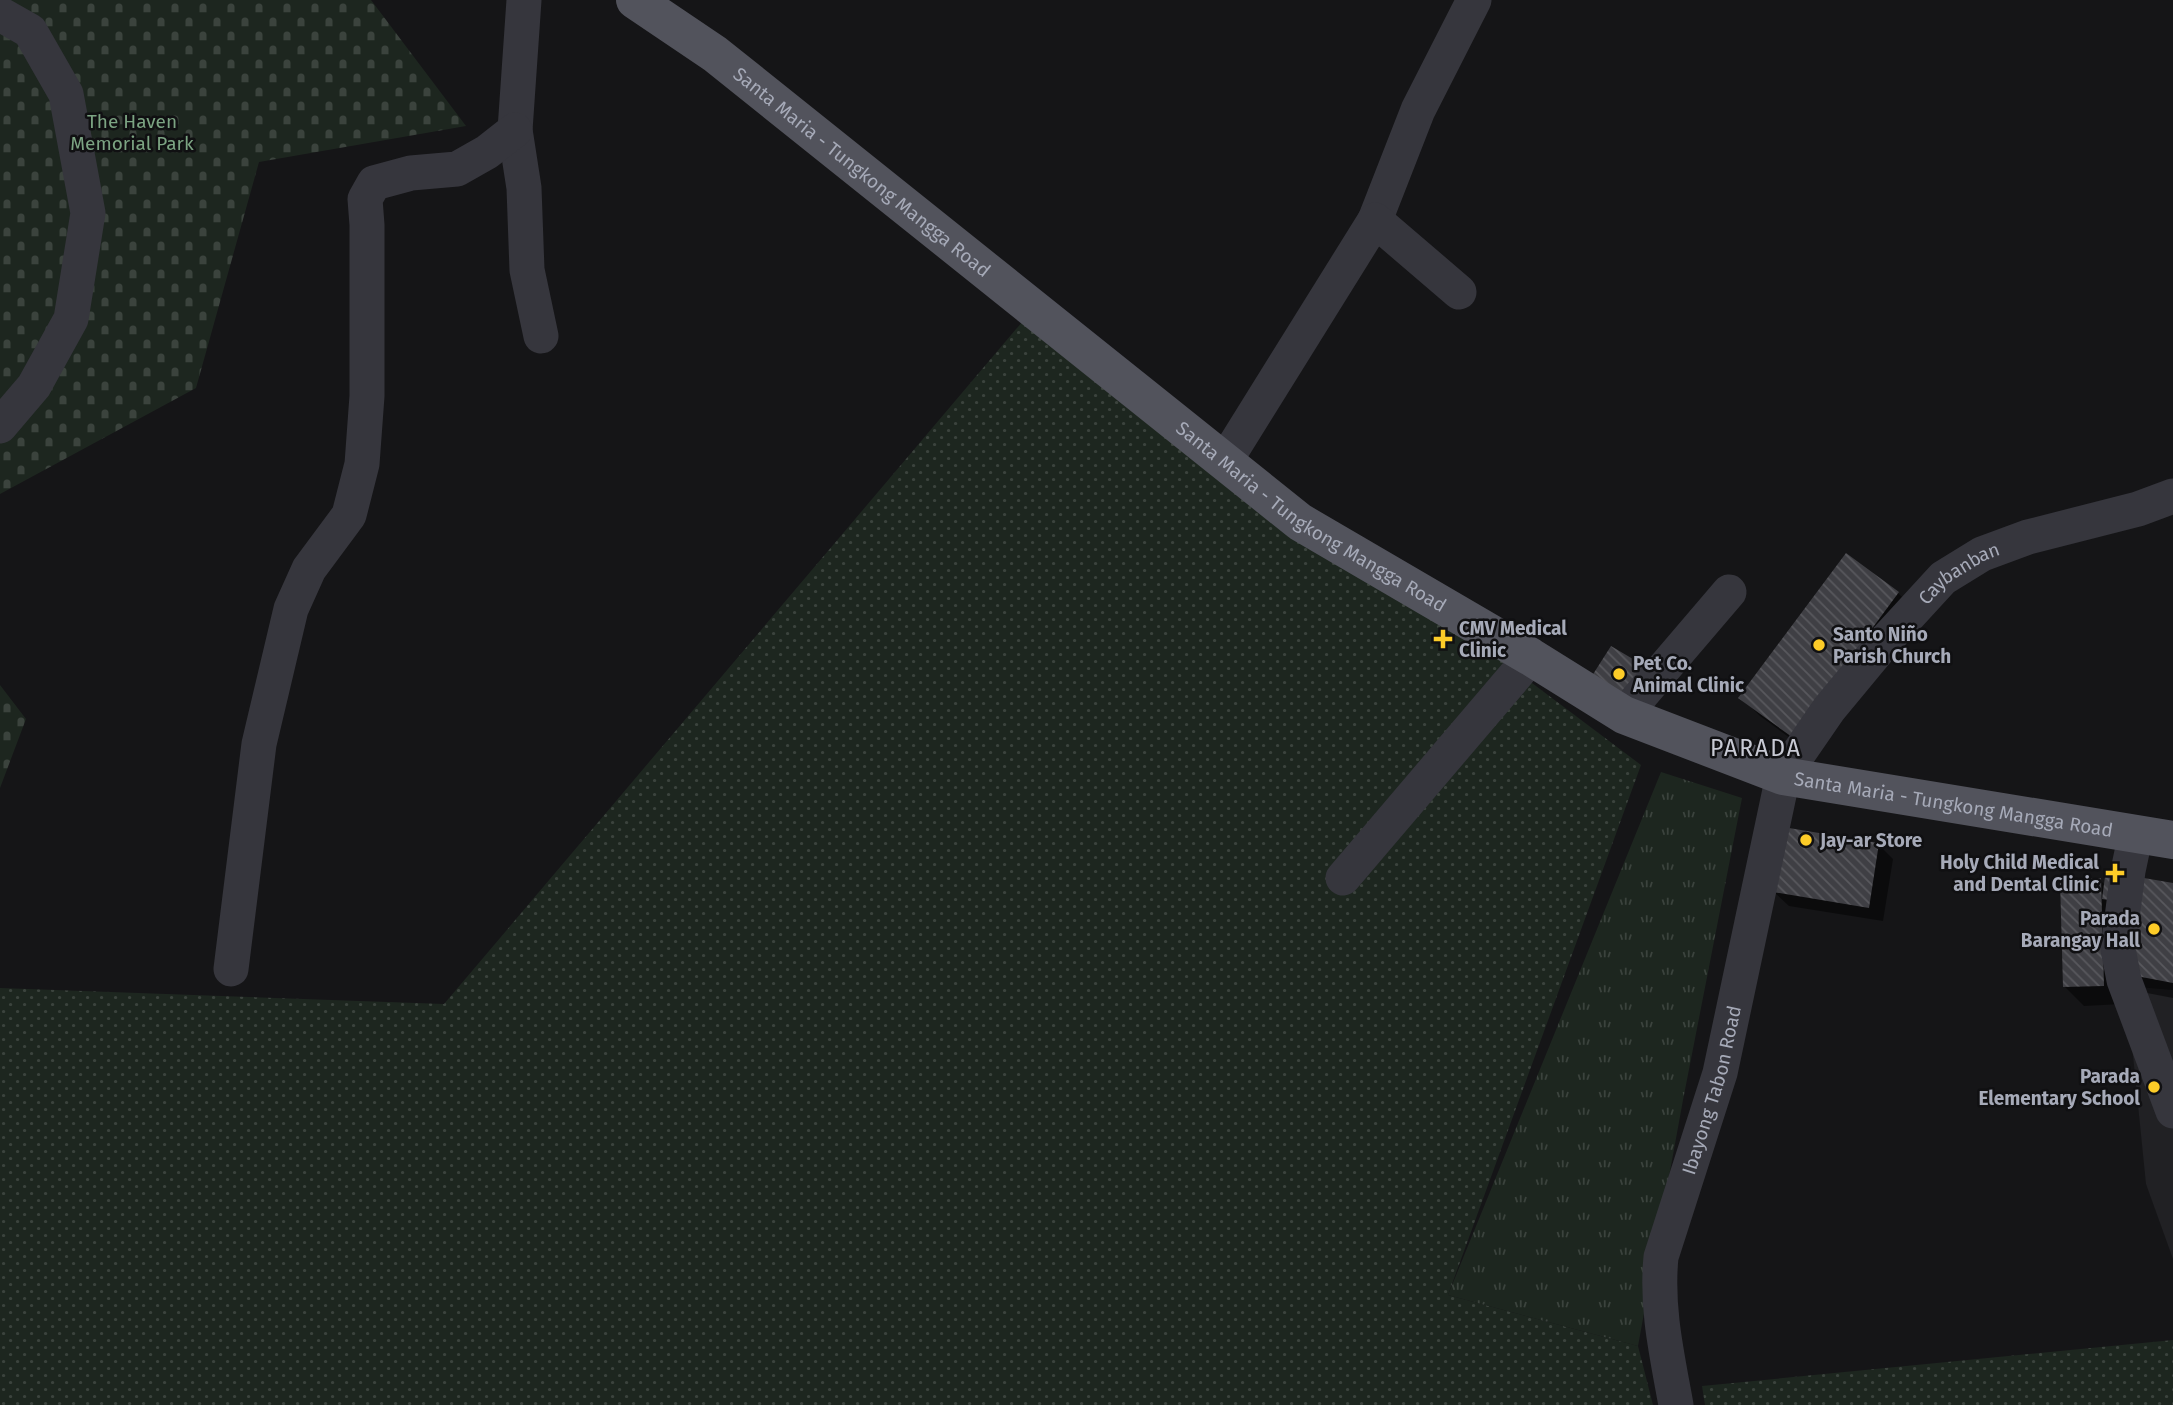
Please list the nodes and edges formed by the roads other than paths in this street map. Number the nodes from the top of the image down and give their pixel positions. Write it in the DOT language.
graph roads {
  1 [pos="524,0"];
  2 [pos="635,0"];
  3 [pos="1474,0"];
  4 [pos="0,14"];
  5 [pos="515,130"];
  6 [pos="1375,220"];
  7 [pos="1459,292"];
  8 [pos="541,336"];
  9 [pos="0,426"];
  10 [pos="1225,461"];
  11 [pos="2173,496"];
  12 [pos="1729,592"];
  13 [pos="1531,657"];
  14 [pos="1624,715"];
  15 [pos="1783,776"];
  16 [pos="2155,837"];
  17 [pos="1343,878"];
  18 [pos="231,969"];
  19 [pos="2173,1111"];
  20 [pos="1676,1405"];
  1 -- 5 [label="street"];
  2 -- 10 [label="main road, Santa Maria - Tungkong Mangga Road"];
  3 -- 6 [label="street"];
  4 -- 9 [label="street"];
  5 -- 8 [label="street"];
  5 -- 18 [label="street"];
  6 -- 7 [label="street"];
  6 -- 10 [label="street"];
  10 -- 13 [label="main road, Santa Maria - Tungkong Mangga Road"];
  11 -- 15 [label="street, Caybanban"];
  12 -- 14 [label="street"];
  13 -- 14 [label="main road, Santa Maria - Tungkong Mangga Road"];
  13 -- 17 [label="street"];
  14 -- 15 [label="main road, Santa Maria - Tungkong Mangga Road"];
  15 -- 16 [label="main road, Santa Maria - Tungkong Mangga Road"];
  15 -- 20 [label="street, Ibayong Tabon Road"];
  16 -- 19 [label="street"];
}
